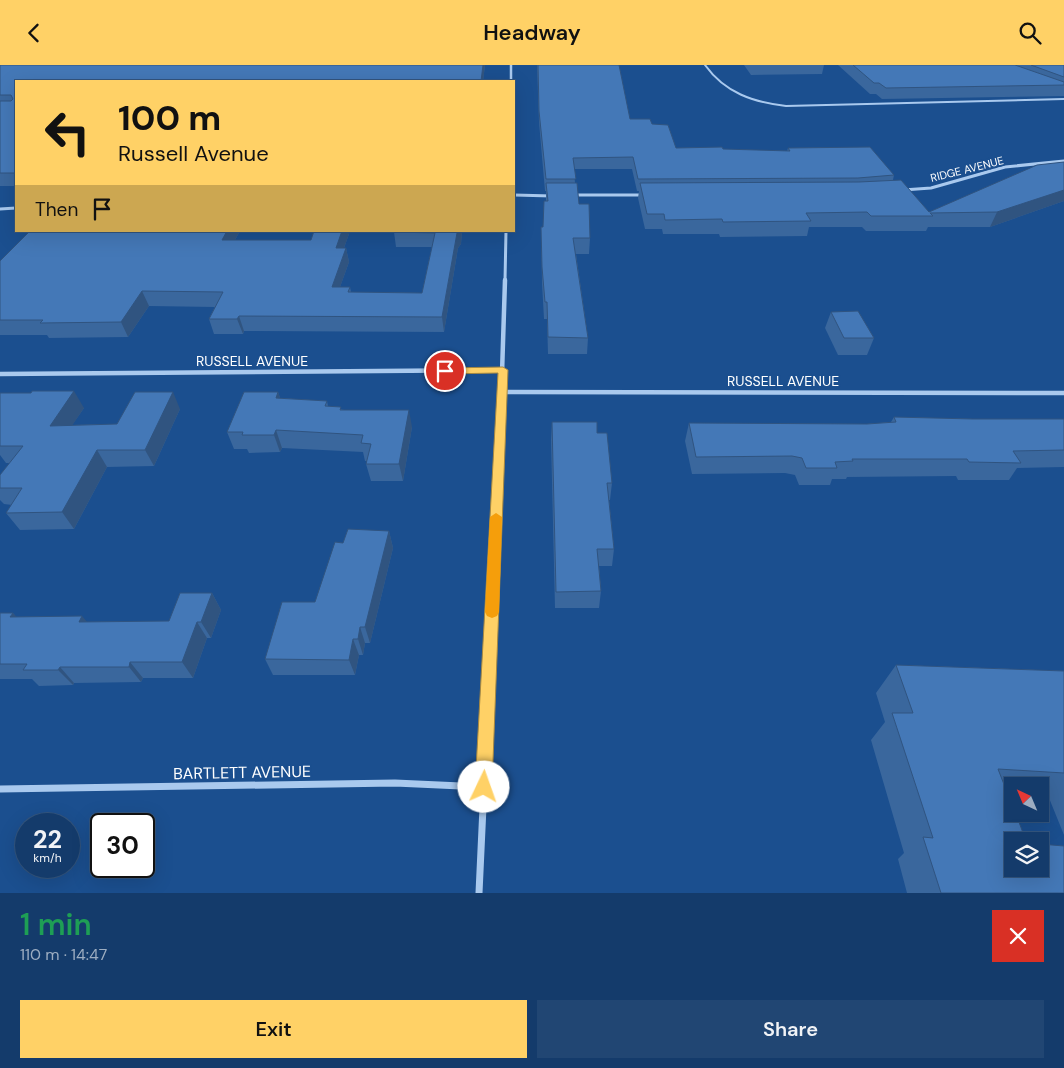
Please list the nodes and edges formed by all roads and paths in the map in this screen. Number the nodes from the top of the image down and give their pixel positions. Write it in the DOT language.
graph roads {
  1 [pos="511,65"];
  2 [pos="705,65"];
  3 [pos="511,80"];
  4 [pos="1064,99"];
  5 [pos="1064,161"];
  6 [pos="902,190"];
  7 [pos="515,195"];
  8 [pos="561,195"];
  9 [pos="571,195"];
  10 [pos="649,195"];
  11 [pos="0,209"];
  12 [pos="15,209"];
  13 [pos="506,232"];
  14 [pos="503,370"];
  15 [pos="0,374"];
  16 [pos="502,392"];
  17 [pos="1064,393"];
  18 [pos="484,787"];
  19 [pos="0,789"];
  20 [pos="478,893"];
  1 -- 3 [label="street"];
  2 -- 4 [label="lane"];
  5 -- 6 [label="street, RIDGE AVENUE"];
  7 -- 8 [label="street"];
  9 -- 10 [label="street"];
  11 -- 12 [label="street"];
  13 -- 14 [label="street"];
  14 -- 15 [label="street, RUSSELL AVENUE"];
  14 -- 16 [label="street"];
  16 -- 17 [label="street, RUSSELL AVENUE"];
  16 -- 18 [label="street"];
  18 -- 19 [label="street, BARTLETT AVENUE"];
  18 -- 20 [label="street"];
}
